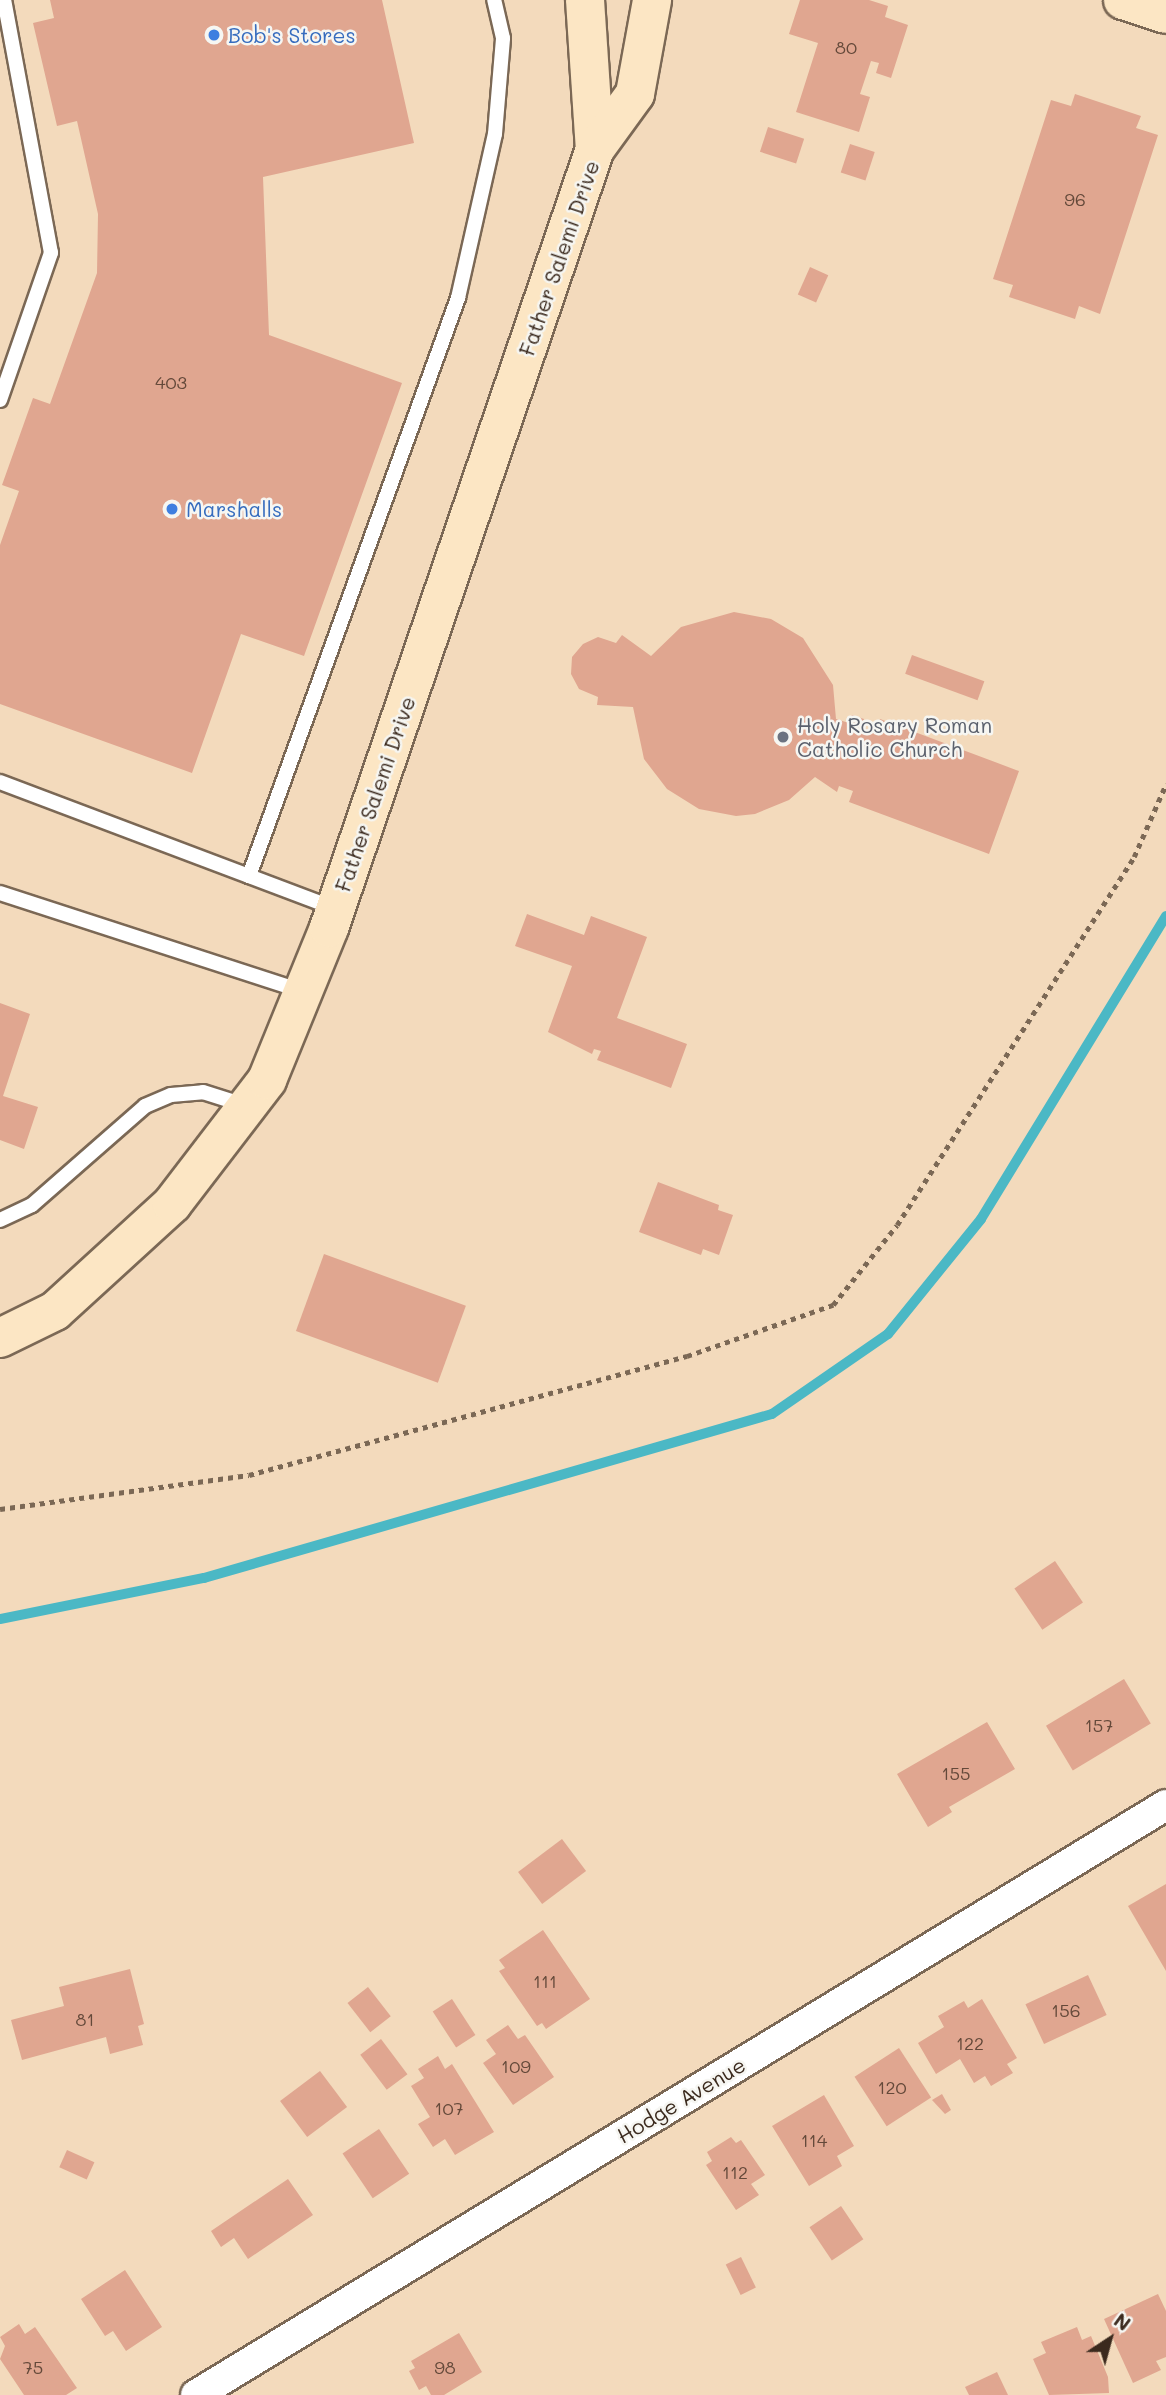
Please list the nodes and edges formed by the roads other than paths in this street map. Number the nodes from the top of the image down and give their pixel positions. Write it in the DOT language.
graph roads {
  1 [pos="4,0"];
  2 [pos="494,0"];
  3 [pos="585,0"];
  4 [pos="652,0"];
  5 [pos="1123,0"];
  6 [pos="1166,14"];
  7 [pos="595,149"];
  8 [pos="0,400"];
  9 [pos="0,782"];
  10 [pos="249,876"];
  11 [pos="0,893"];
  12 [pos="335,909"];
  13 [pos="303,991"];
  14 [pos="247,1105"];
  15 [pos="0,1220"];
  16 [pos="0,1338"];
  17 [pos="1166,1805"];
  18 [pos="196,2395"];
  1 -- 8 [label="lane"];
  2 -- 10 [label="lane"];
  3 -- 7 [label="main road, Father Salemi Drive"];
  4 -- 7 [label="main road, Father Salemi Drive"];
  5 -- 6 [label="main road"];
  7 -- 12 [label="main road, Father Salemi Drive"];
  9 -- 10 [label="lane"];
  10 -- 12 [label="lane"];
  11 -- 13 [label="lane"];
  12 -- 13 [label="main road, Father Salemi Drive"];
  13 -- 14 [label="main road, Father Salemi Drive"];
  14 -- 15 [label="lane"];
  14 -- 16 [label="main road, Father Salemi Drive"];
  17 -- 18 [label="street, Hodge Avenue"];
}
